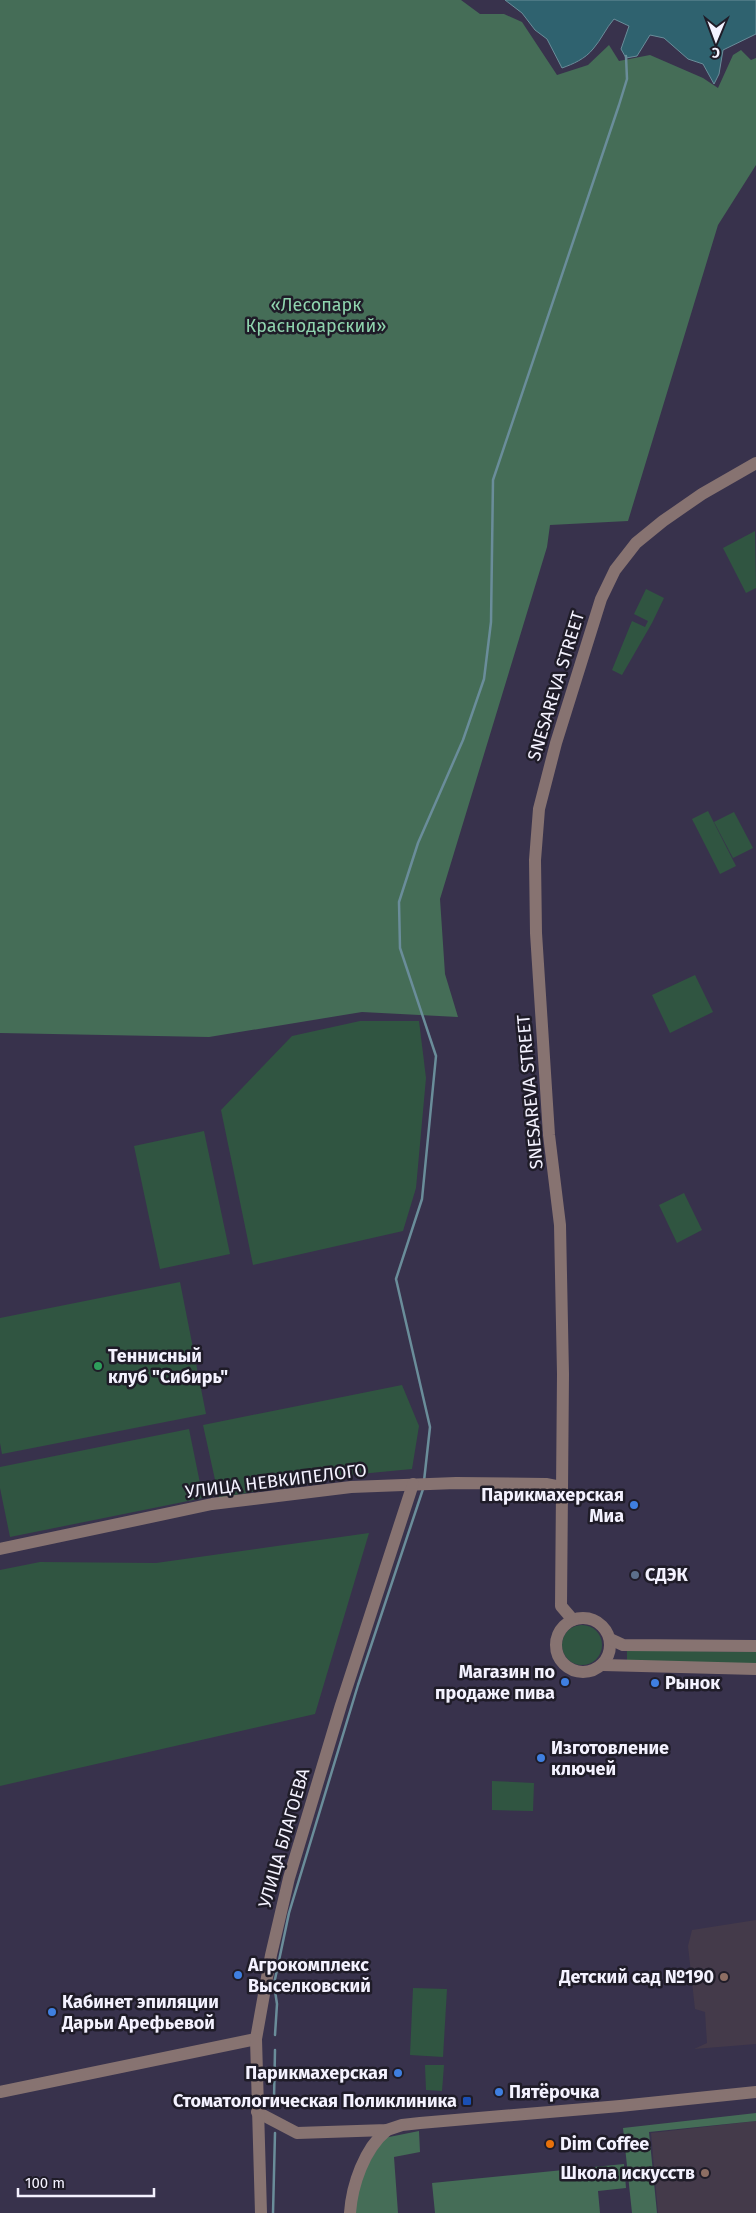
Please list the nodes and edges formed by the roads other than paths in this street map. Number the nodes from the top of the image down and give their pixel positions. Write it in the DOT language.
graph roads {
  1 [pos="756,463"];
  2 [pos="416,1484"];
  3 [pos="561,1487"];
  4 [pos="0,1549"];
  5 [pos="573,1620"];
  6 [pos="610,1640"];
  7 [pos="756,1646"];
  8 [pos="603,1665"];
  9 [pos="756,1669"];
  10 [pos="256,2038"];
  11 [pos="0,2092"];
  12 [pos="756,2092"];
  13 [pos="260,2113"];
  14 [pos="386,2130"];
  15 [pos="261,2213"];
  16 [pos="350,2213"];
  1 -- 3 [label="street, SNESAREVA STREET"];
  2 -- 3 [label="street, УЛИЦА НЕВКИПЕЛОГО"];
  2 -- 4 [label="street, УЛИЦА НЕВКИПЕЛОГО"];
  2 -- 10 [label="street, УЛИЦА БЛАГОЕВА"];
  3 -- 5 [label="street, SNESAREVA STREET"];
  5 -- 6 [label="street"];
  5 -- 8 [label="street"];
  6 -- 7 [label="street"];
  6 -- 8 [label="street"];
  8 -- 9 [label="street"];
  10 -- 11 [label="street"];
  10 -- 13 [label="street, УЛИЦА БЛАГОЕВА"];
  12 -- 14 [label="street"];
  13 -- 14 [label="street"];
  13 -- 15 [label="street, УЛИЦА БЛАГОЕВА"];
  14 -- 16 [label="street"];
}
